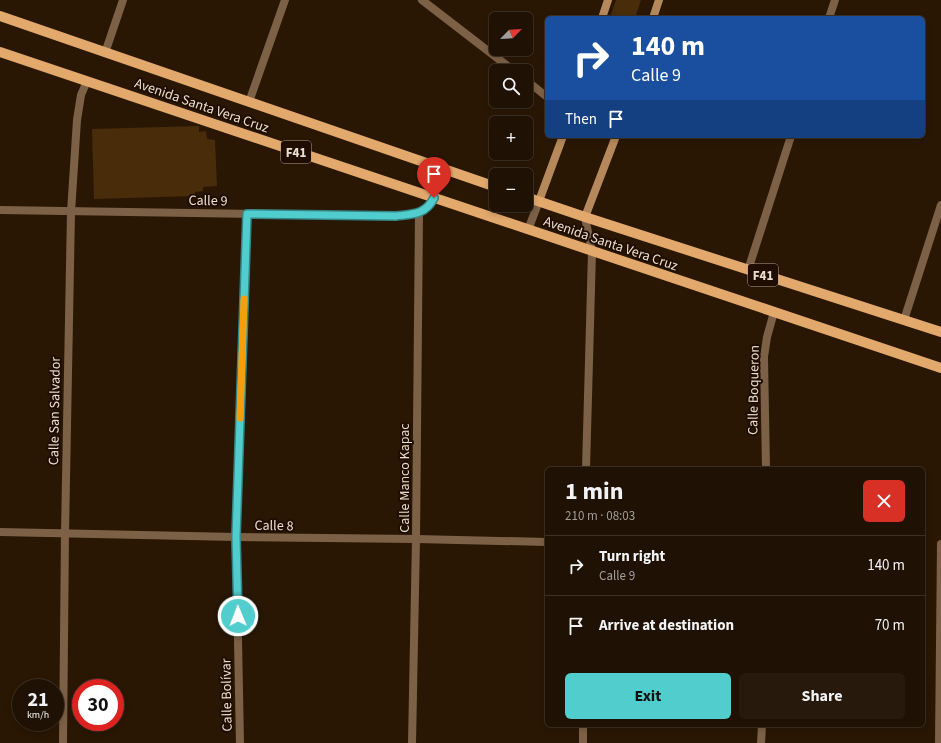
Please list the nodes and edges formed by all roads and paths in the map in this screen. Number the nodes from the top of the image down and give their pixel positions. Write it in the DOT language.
graph roads {
  1 [pos="123,0"];
  2 [pos="285,0"];
  3 [pos="608,0"];
  4 [pos="659,0"];
  5 [pos="835,0"];
  6 [pos="428,2"];
  7 [pos="0,16"];
  8 [pos="603,16"];
  9 [pos="654,16"];
  10 [pos="830,16"];
  11 [pos="0,52"];
  12 [pos="105,53"];
  13 [pos="505,64"];
  14 [pos="87,81"];
  15 [pos="533,86"];
  16 [pos="545,95"];
  17 [pos="249,102"];
  18 [pos="562,138"];
  19 [pos="615,138"];
  20 [pos="790,138"];
  21 [pos="489,185"];
  22 [pos="434,198"];
  23 [pos="533,199"];
  24 [pos="539,201"];
  25 [pos="941,205"];
  26 [pos="0,210"];
  27 [pos="71,212"];
  28 [pos="419,213"];
  29 [pos="247,214"];
  30 [pos="585,217"];
  31 [pos="528,230"];
  32 [pos="592,252"];
  33 [pos="748,270"];
  34 [pos="774,312"];
  35 [pos="904,320"];
  36 [pos="941,332"];
  37 [pos="941,368"];
  38 [pos="586,467"];
  39 [pos="766,467"];
  40 [pos="0,532"];
  41 [pos="65,533"];
  42 [pos="236,537"];
  43 [pos="416,539"];
  44 [pos="545,542"];
  45 [pos="941,544"];
  46 [pos="583,727"];
  47 [pos="762,727"];
  48 [pos="63,743"];
  49 [pos="240,743"];
  50 [pos="412,743"];
  51 [pos="583,743"];
  52 [pos="761,743"];
  53 [pos="939,743"];
  1 -- 12 [label="street"];
  2 -- 17 [label="street"];
  3 -- 8 [label="street"];
  4 -- 9 [label="street"];
  5 -- 10 [label="street"];
  6 -- 13 [label="street"];
  7 -- 12 [label="main road, Avenida Santa Vera Cruz / F41"];
  11 -- 14 [label="main road, Avenida Santa Vera Cruz / F41"];
  12 -- 17 [label="main road, Avenida Santa Vera Cruz / F41"];
  14 -- 22 [label="main road, Avenida Santa Vera Cruz / F41"];
  14 -- 27 [label="street, Calle San Salvador"];
  15 -- 16 [label="street"];
  17 -- 21 [label="main road, Avenida Santa Vera Cruz / F41"];
  18 -- 24 [label="street"];
  19 -- 30 [label="street"];
  20 -- 33 [label="street"];
  22 -- 28 [label="street"];
  22 -- 31 [label="main road, Avenida Santa Vera Cruz / F41"];
  23 -- 24 [label="main road, Avenida Santa Vera Cruz / F41"];
  24 -- 30 [label="main road, Avenida Santa Vera Cruz / F41"];
  24 -- 31 [label="street"];
  25 -- 35 [label="street"];
  26 -- 27 [label="street, Calle 9"];
  27 -- 29 [label="street, Calle 9"];
  27 -- 41 [label="street, Calle San Salvador"];
  28 -- 29 [label="street, Calle 9"];
  28 -- 43 [label="street, Calle Manco Kapac"];
  29 -- 42 [label="street, Calle Bolívar"];
  30 -- 32 [label="street"];
  30 -- 33 [label="main road, Avenida Santa Vera Cruz / F41"];
  31 -- 32 [label="main road, Avenida Santa Vera Cruz / F41"];
  32 -- 34 [label="main road, Avenida Santa Vera Cruz / F41"];
  32 -- 38 [label="street"];
  33 -- 35 [label="main road, Avenida Santa Vera Cruz / F41"];
  34 -- 37 [label="main road, Avenida Santa Vera Cruz / F41"];
  34 -- 39 [label="street, Calle Boqueron"];
  35 -- 36 [label="main road, Avenida Santa Vera Cruz / F41"];
  40 -- 41 [label="street, Calle 8"];
  41 -- 42 [label="street, Calle 8"];
  41 -- 48 [label="street, Calle San Salvador"];
  42 -- 43 [label="street, Calle 8"];
  42 -- 49 [label="street, Calle Bolívar"];
  43 -- 44 [label="street, Calle 8"];
  43 -- 50 [label="street, Calle Manco Kapac"];
  45 -- 53 [label="street"];
  46 -- 51 [label="street"];
  47 -- 52 [label="street"];
}
